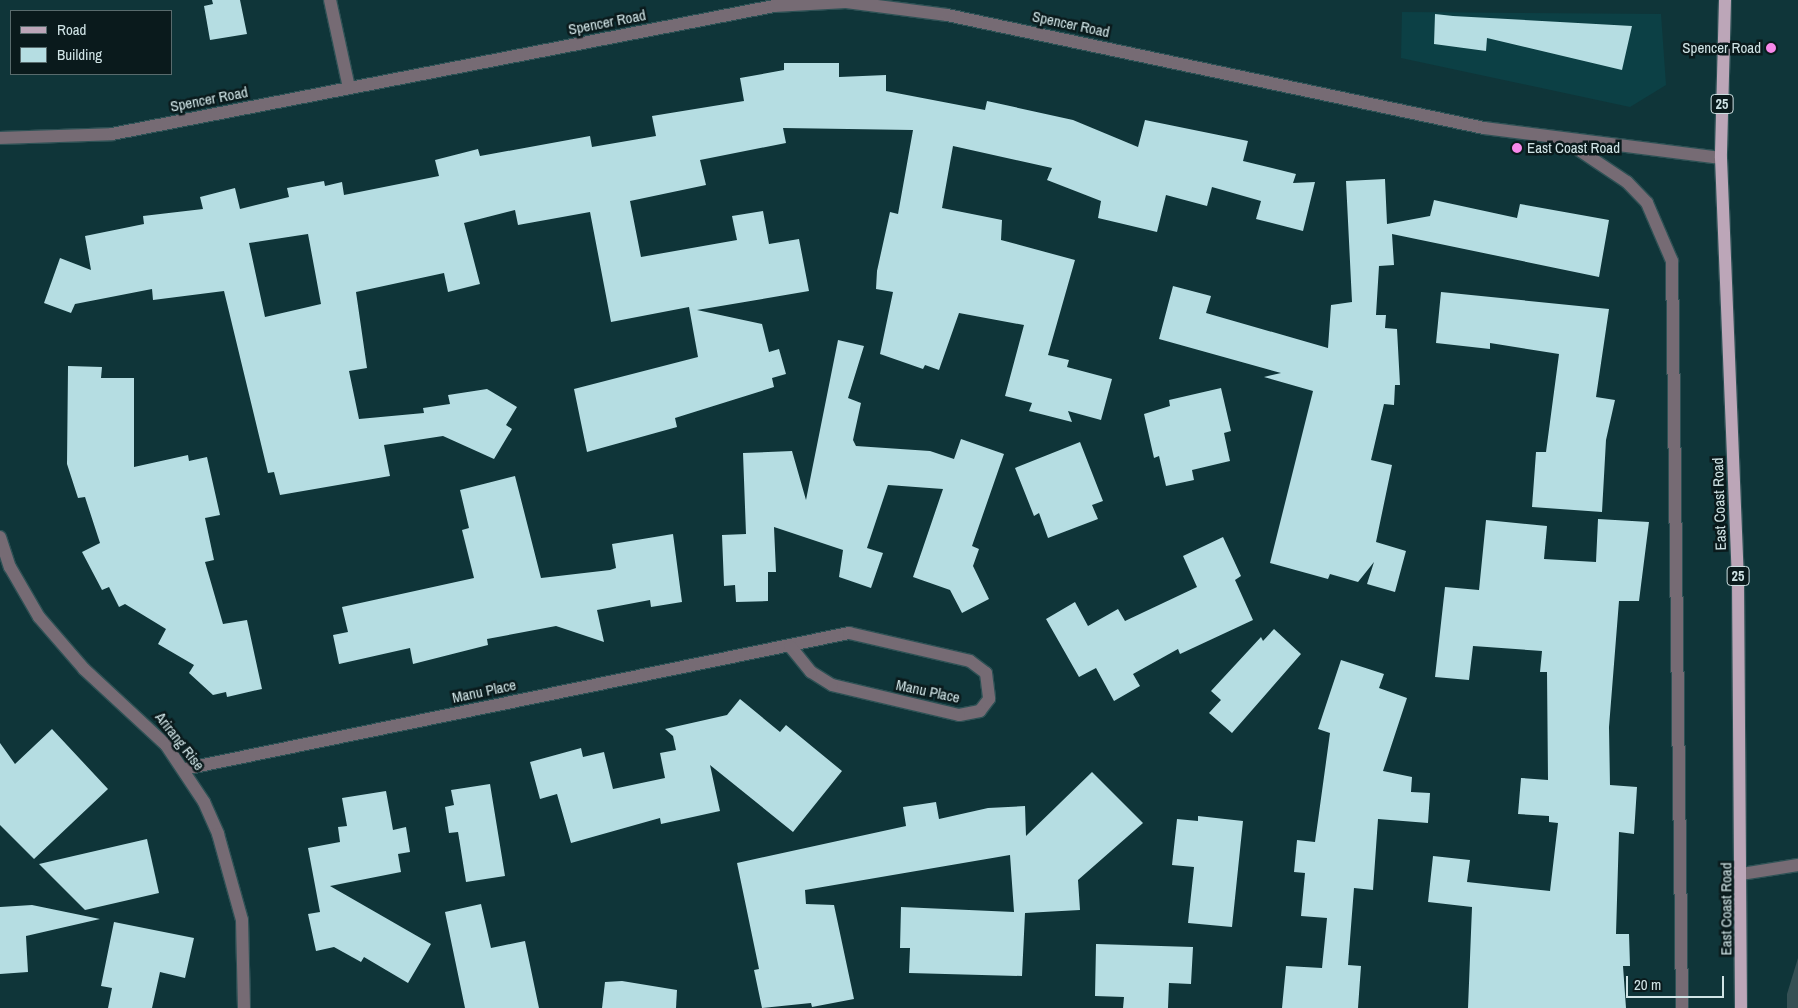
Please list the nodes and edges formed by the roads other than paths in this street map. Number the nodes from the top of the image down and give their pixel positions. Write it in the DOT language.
graph roads {
  1 [pos="330,0"];
  2 [pos="1725,0"];
  3 [pos="349,88"];
  4 [pos="0,138"];
  5 [pos="1565,141"];
  6 [pos="1721,158"];
  7 [pos="0,537"];
  8 [pos="790,646"];
  9 [pos="184,769"];
  10 [pos="1798,865"];
  11 [pos="1742,874"];
  12 [pos="244,1008"];
  13 [pos="1682,1008"];
  14 [pos="1742,1008"];
  1 -- 3 [label="street"];
  2 -- 6 [label="main road, East Coast Road / 25"];
  3 -- 4 [label="street, Spencer Road"];
  3 -- 5 [label="street, Spencer Road"];
  5 -- 6 [label="street, Spencer Road"];
  5 -- 13 [label="street"];
  6 -- 11 [label="main road, East Coast Road / 25"];
  7 -- 9 [label="street, Arirang Rise"];
  8 -- 8 [label="street, Manu Place"];
  8 -- 9 [label="street, Manu Place"];
  9 -- 12 [label="street, Arirang Rise"];
  10 -- 11 [label="street"];
  11 -- 14 [label="main road, East Coast Road / 25"];
}
